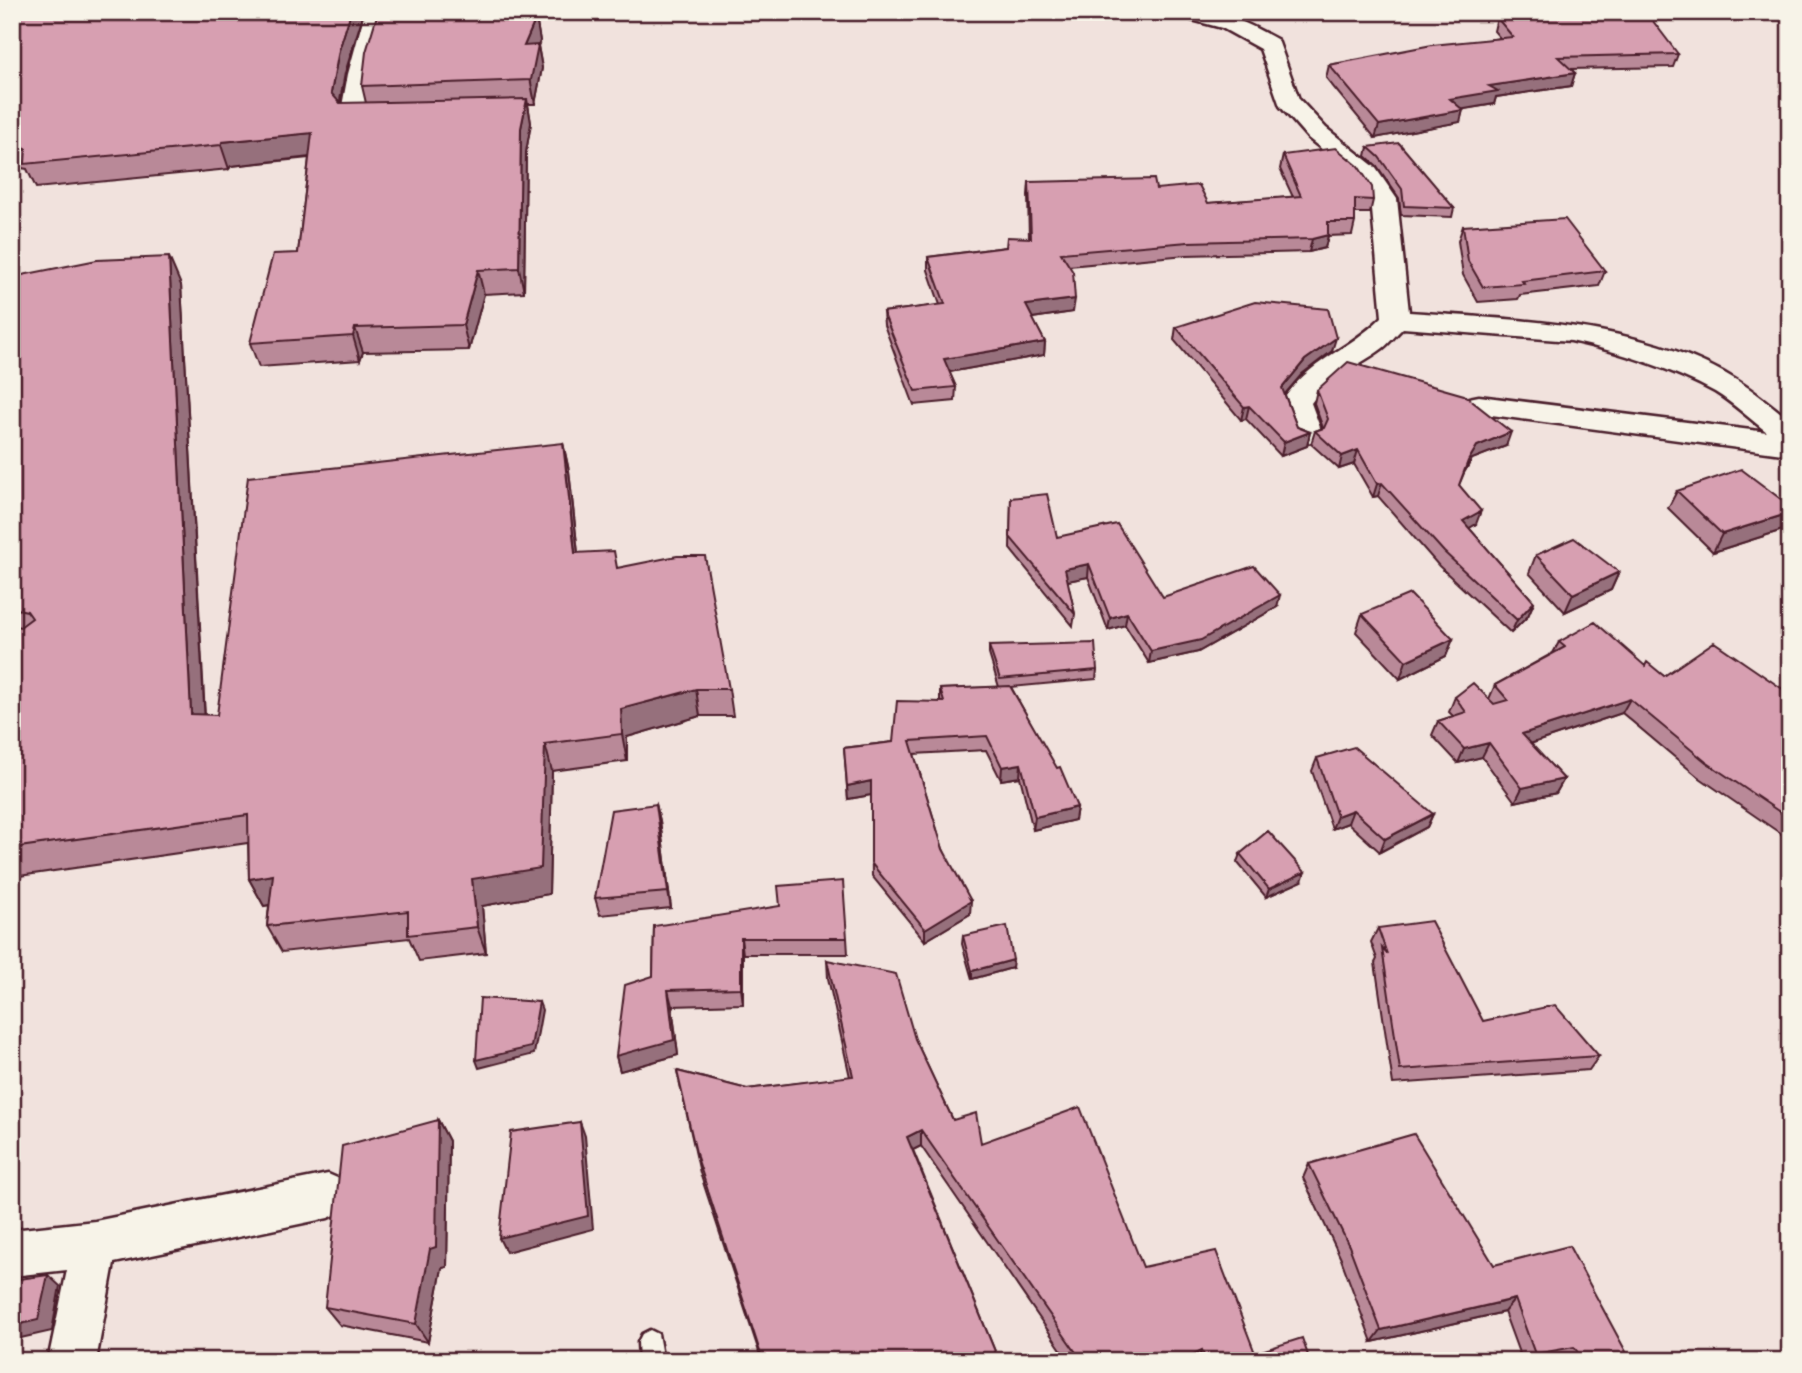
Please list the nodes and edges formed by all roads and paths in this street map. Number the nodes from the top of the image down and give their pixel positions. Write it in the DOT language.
graph roads {
  1 [pos="376,12"];
  2 [pos="1188,12"];
  3 [pos="403,118"];
  4 [pos="1396,319"];
  5 [pos="1479,405"];
  6 [pos="1307,433"];
  7 [pos="1790,435"];
  8 [pos="1790,445"];
  9 [pos="328,1196"];
  10 [pos="95,1244"];
  11 [pos="12,1253"];
  12 [pos="72,1361"];
  1 -- 3 [label="street"];
  2 -- 4 [label="street"];
  4 -- 6 [label="street"];
  4 -- 7 [label="street"];
  5 -- 8 [label="street"];
  9 -- 10 [label="street"];
  10 -- 11 [label="street"];
  10 -- 12 [label="street"];
}
